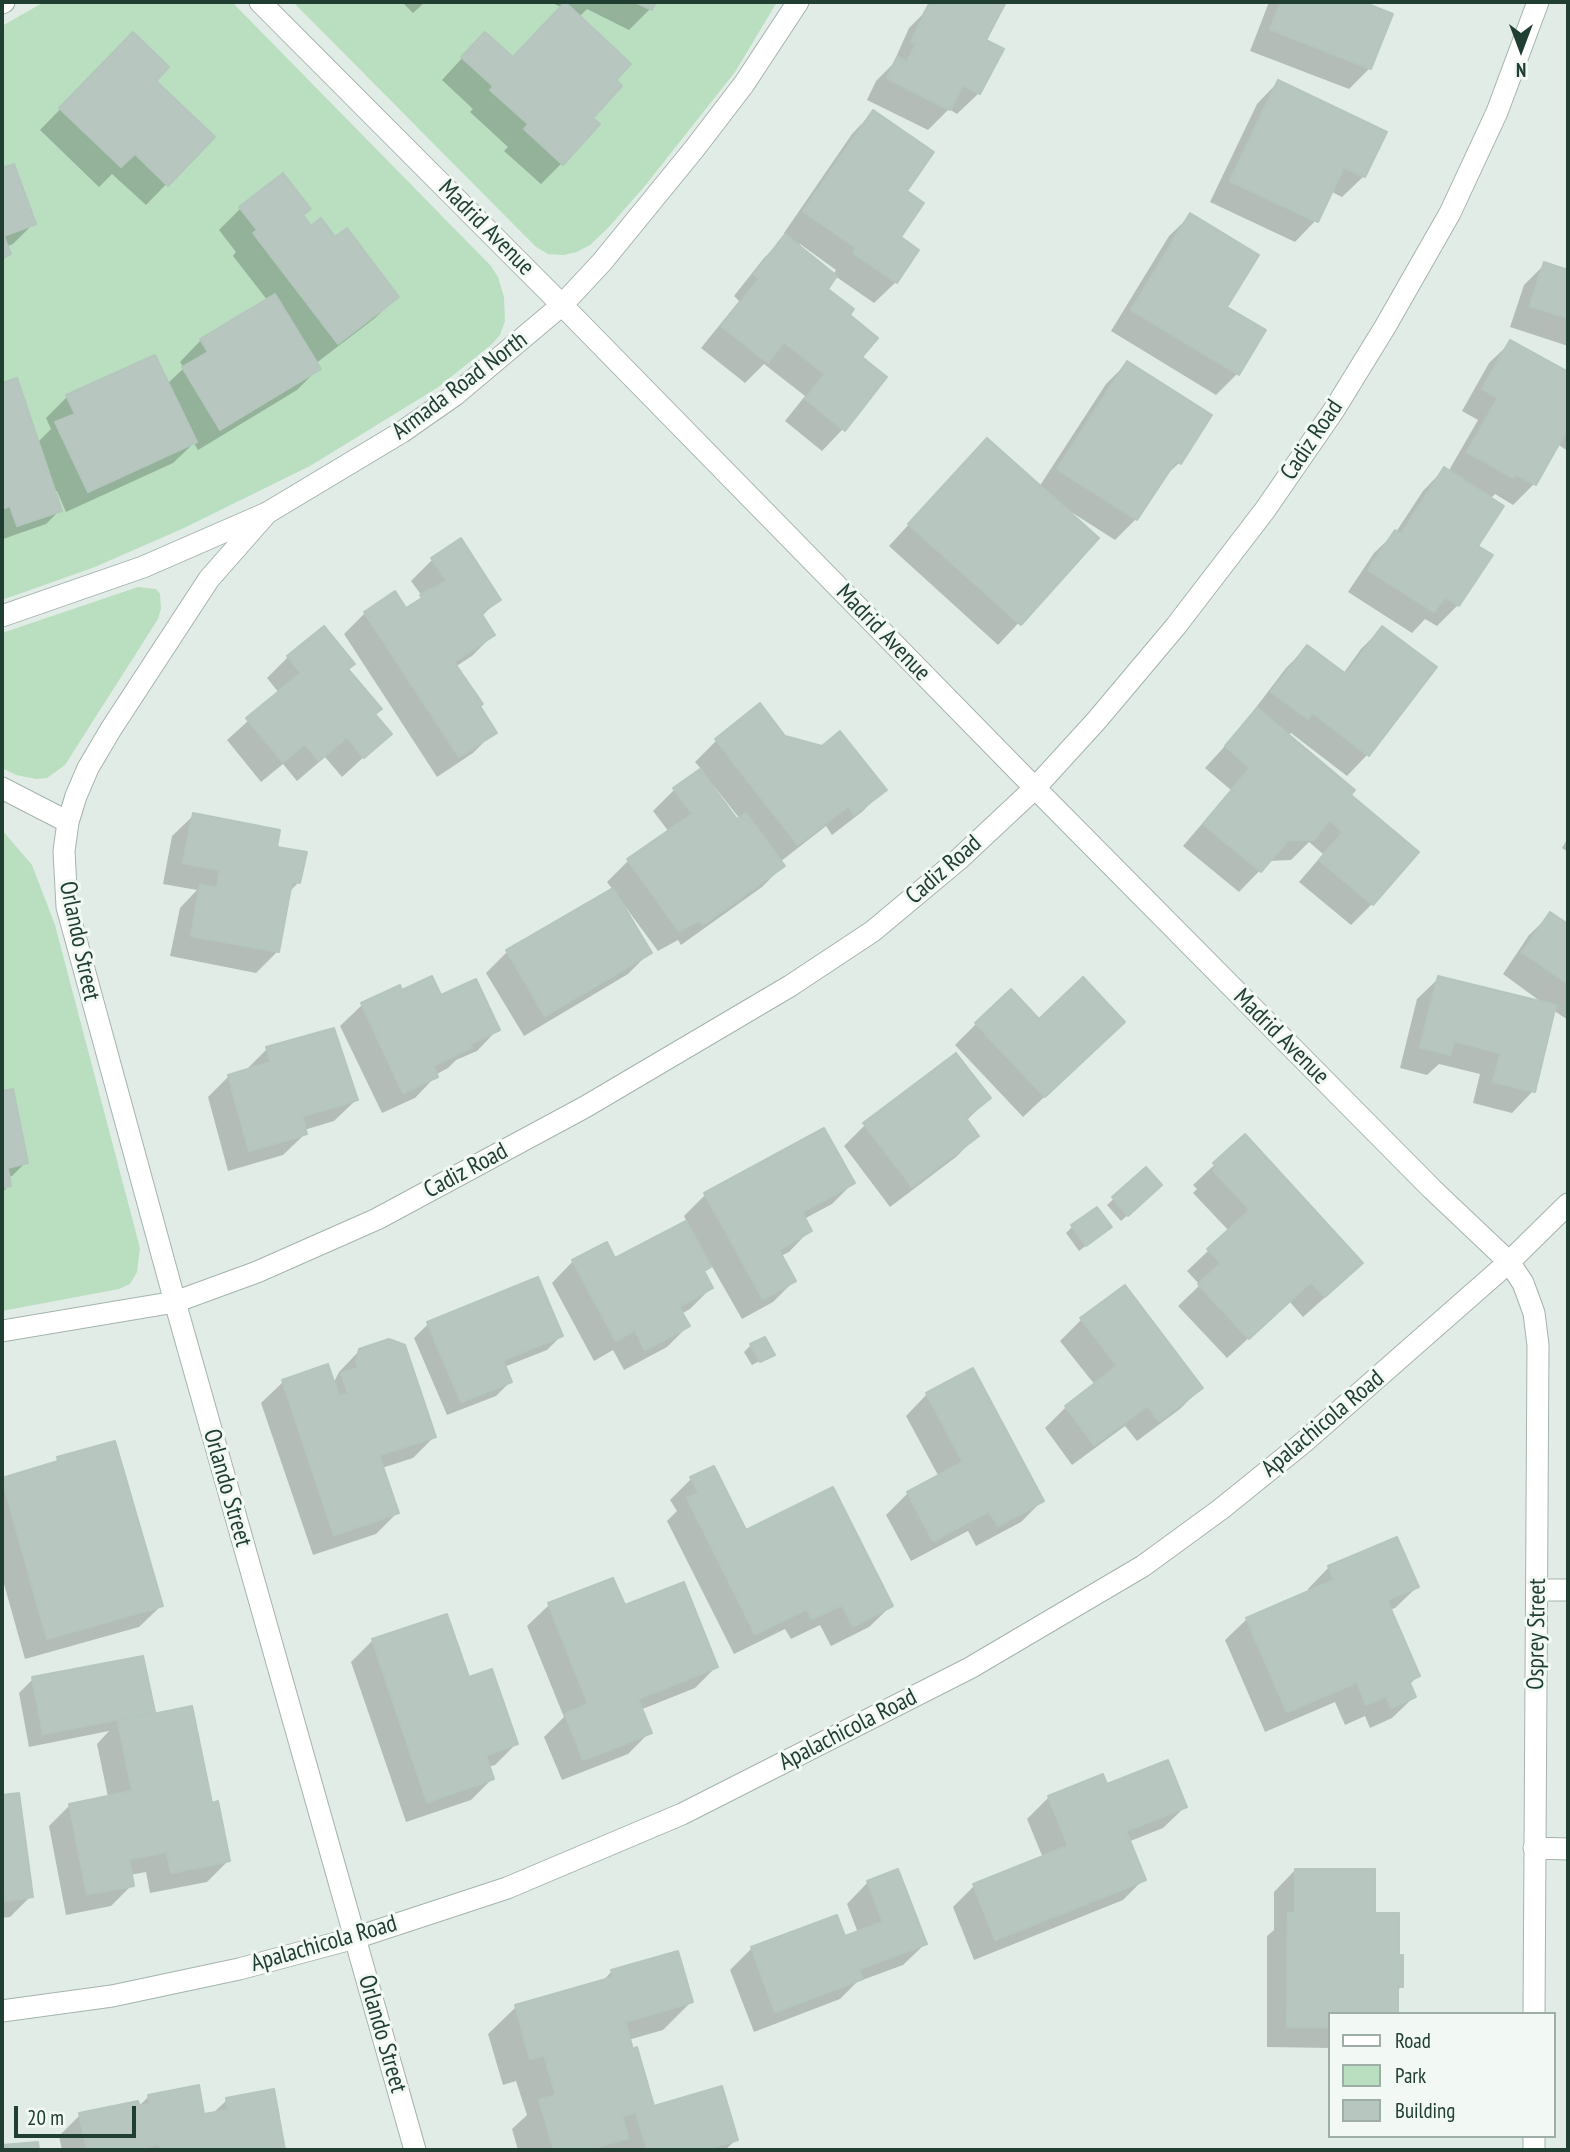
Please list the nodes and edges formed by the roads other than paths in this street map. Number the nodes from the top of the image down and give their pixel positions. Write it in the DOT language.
graph roads {
  1 [pos="260,2"];
  2 [pos="798,2"];
  3 [pos="1538,2"];
  4 [pos="562,305"];
  5 [pos="267,513"];
  6 [pos="2,616"];
  7 [pos="2,788"];
  8 [pos="1035,788"];
  9 [pos="68,822"];
  10 [pos="1568,1204"];
  11 [pos="1508,1262"];
  12 [pos="175,1302"];
  13 [pos="2,1331"];
  14 [pos="1538,1590"];
  15 [pos="1568,1590"];
  16 [pos="1534,1848"];
  17 [pos="1568,1849"];
  18 [pos="355,1938"];
  19 [pos="2,2011"];
  20 [pos="1534,2012"];
  21 [pos="415,2150"];
  1 -- 4 [label="street, Madrid Avenue"];
  2 -- 4 [label="street, Armada Road North"];
  3 -- 8 [label="street, Cadiz Road"];
  4 -- 5 [label="street, Armada Road North"];
  4 -- 8 [label="street, Madrid Avenue"];
  5 -- 6 [label="street, Armada Road North"];
  5 -- 9 [label="street, Orlando Street"];
  7 -- 9 [label="street"];
  8 -- 11 [label="street, Madrid Avenue"];
  8 -- 12 [label="street, Cadiz Road"];
  9 -- 12 [label="street, Orlando Street"];
  10 -- 11 [label="street, Apalachicola Road"];
  11 -- 14 [label="street, Osprey Street"];
  11 -- 18 [label="street, Apalachicola Road"];
  12 -- 13 [label="street, Cadiz Road"];
  12 -- 18 [label="street, Orlando Street"];
  14 -- 15 [label="street"];
  14 -- 16 [label="street, Osprey Street"];
  16 -- 17 [label="street"];
  16 -- 20 [label="street, Osprey Street"];
  18 -- 19 [label="street, Apalachicola Road"];
  18 -- 21 [label="street, Orlando Street"];
}
